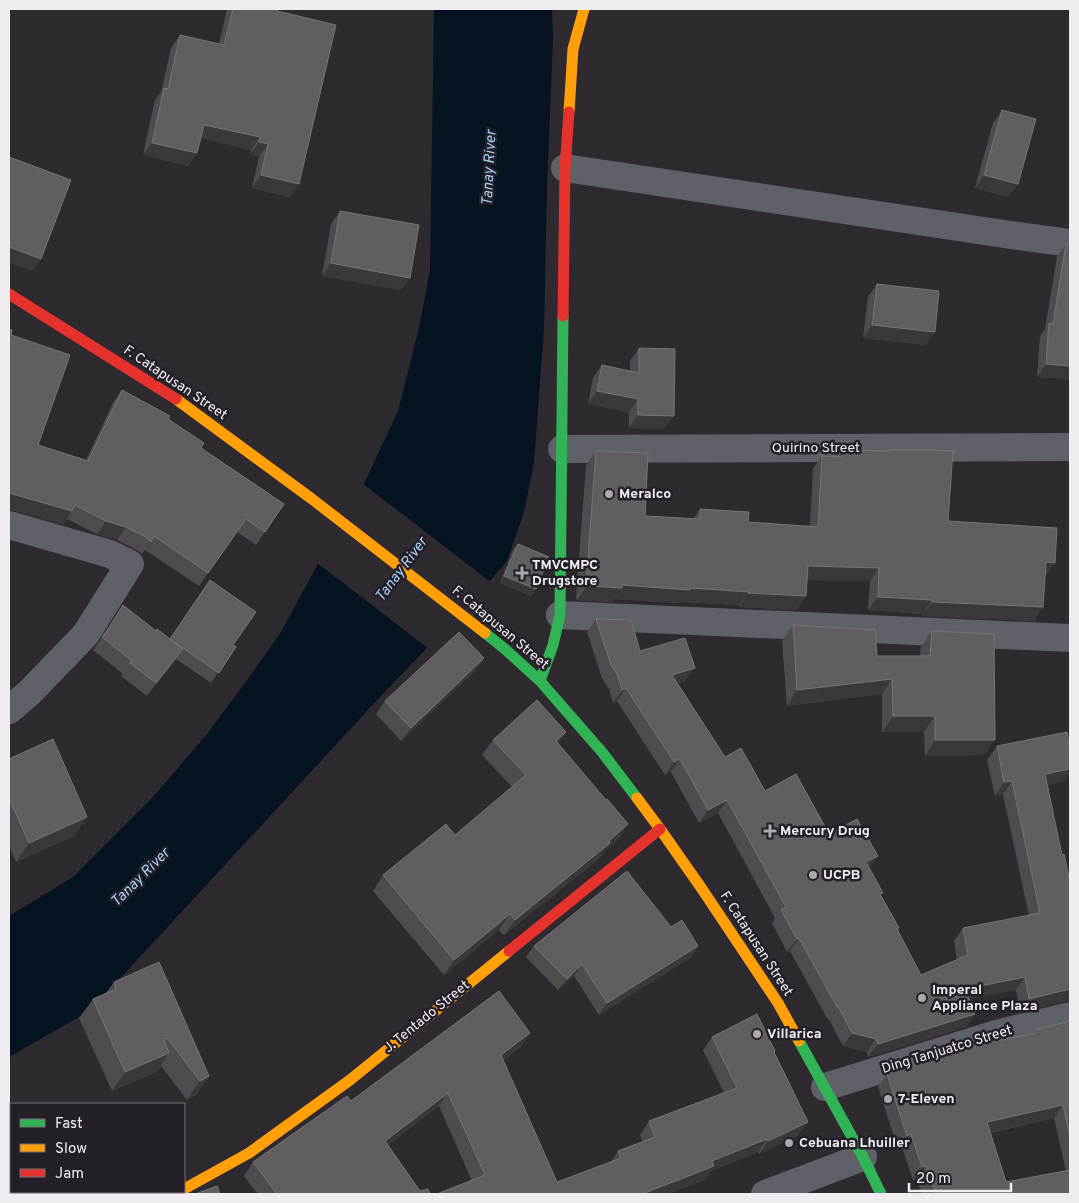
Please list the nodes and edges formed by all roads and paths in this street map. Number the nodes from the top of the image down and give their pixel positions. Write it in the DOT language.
graph roads {
  1 [pos="584,9"];
  2 [pos="565,168"];
  3 [pos="1070,243"];
  4 [pos="9,294"];
  5 [pos="1070,447"];
  6 [pos="562,449"];
  7 [pos="9,525"];
  8 [pos="560,615"];
  9 [pos="1070,638"];
  10 [pos="540,681"];
  11 [pos="9,710"];
  12 [pos="660,829"];
  13 [pos="1070,1016"];
  14 [pos="826,1087"];
  15 [pos="863,1157"];
  16 [pos="185,1187"];
  17 [pos="765,1194"];
  18 [pos="881,1194"];
  1 -- 2 [label="main road"];
  2 -- 3 [label="street"];
  2 -- 6 [label="main road"];
  4 -- 10 [label="main road, F. Catapusan Street"];
  5 -- 6 [label="street, Quirino Street"];
  6 -- 8 [label="main road"];
  7 -- 11 [label="street"];
  8 -- 9 [label="street"];
  8 -- 10 [label="main road"];
  10 -- 12 [label="main road, F. Catapusan Street"];
  12 -- 14 [label="main road, F. Catapusan Street"];
  12 -- 16 [label="main road, J. Tentado Street"];
  13 -- 14 [label="street, Ding Tanjuatco Street"];
  14 -- 15 [label="main road, F. Catapusan Street"];
  15 -- 17 [label="street"];
  15 -- 18 [label="main road, F. Catapusan Street"];
}
